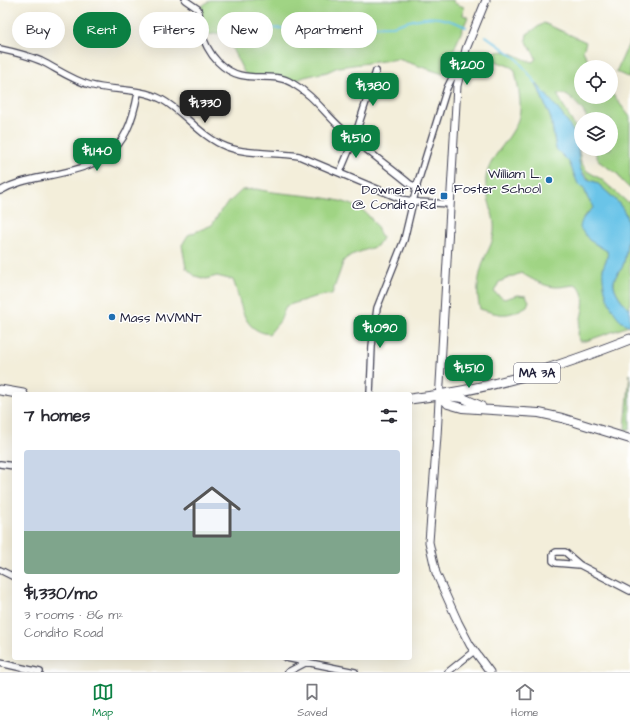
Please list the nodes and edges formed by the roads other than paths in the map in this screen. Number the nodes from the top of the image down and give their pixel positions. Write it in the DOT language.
graph roads {
  1 [pos="185,0"];
  2 [pos="486,0"];
  3 [pos="0,49"];
  4 [pos="376,71"];
  5 [pos="459,74"];
  6 [pos="138,93"];
  7 [pos="354,139"];
  8 [pos="340,172"];
  9 [pos="417,187"];
  10 [pos="0,191"];
  11 [pos="414,202"];
  12 [pos="450,204"];
  13 [pos="630,338"];
  14 [pos="0,390"];
  15 [pos="12,392"];
  16 [pos="370,392"];
  17 [pos="440,395"];
  18 [pos="412,399"];
  19 [pos="630,439"];
  20 [pos="0,464"];
  21 [pos="12,466"];
  22 [pos="580,565"];
  23 [pos="0,570"];
  24 [pos="12,576"];
  25 [pos="630,591"];
  26 [pos="474,651"];
  27 [pos="296,660"];
  28 [pos="307,662"];
  29 [pos="0,663"];
  30 [pos="456,669"];
  31 [pos="40,672"];
  32 [pos="288,672"];
  33 [pos="355,672"];
  34 [pos="448,672"];
  35 [pos="490,672"];
  1 -- 7 [label="street"];
  2 -- 5 [label="street"];
  3 -- 6 [label="street"];
  4 -- 7 [label="street"];
  5 -- 9 [label="street"];
  5 -- 12 [label="street"];
  6 -- 8 [label="street"];
  6 -- 10 [label="street"];
  7 -- 8 [label="street"];
  7 -- 9 [label="street"];
  8 -- 11 [label="street"];
  9 -- 11 [label="street"];
  11 -- 12 [label="street"];
  11 -- 16 [label="street"];
  12 -- 17 [label="street"];
  13 -- 17 [label="main road, MA 3A"];
  14 -- 15 [label="main road"];
  17 -- 18 [label="main road, MA 3A"];
  17 -- 19 [label="main road"];
  17 -- 26 [label="street"];
  20 -- 21 [label="street"];
  22 -- 25 [label="street"];
  23 -- 24 [label="street"];
  26 -- 30 [label="street"];
  26 -- 35 [label="street"];
  27 -- 28 [label="street"];
  28 -- 32 [label="street"];
  28 -- 33 [label="street"];
  29 -- 31 [label="street"];
  30 -- 34 [label="street"];
}
